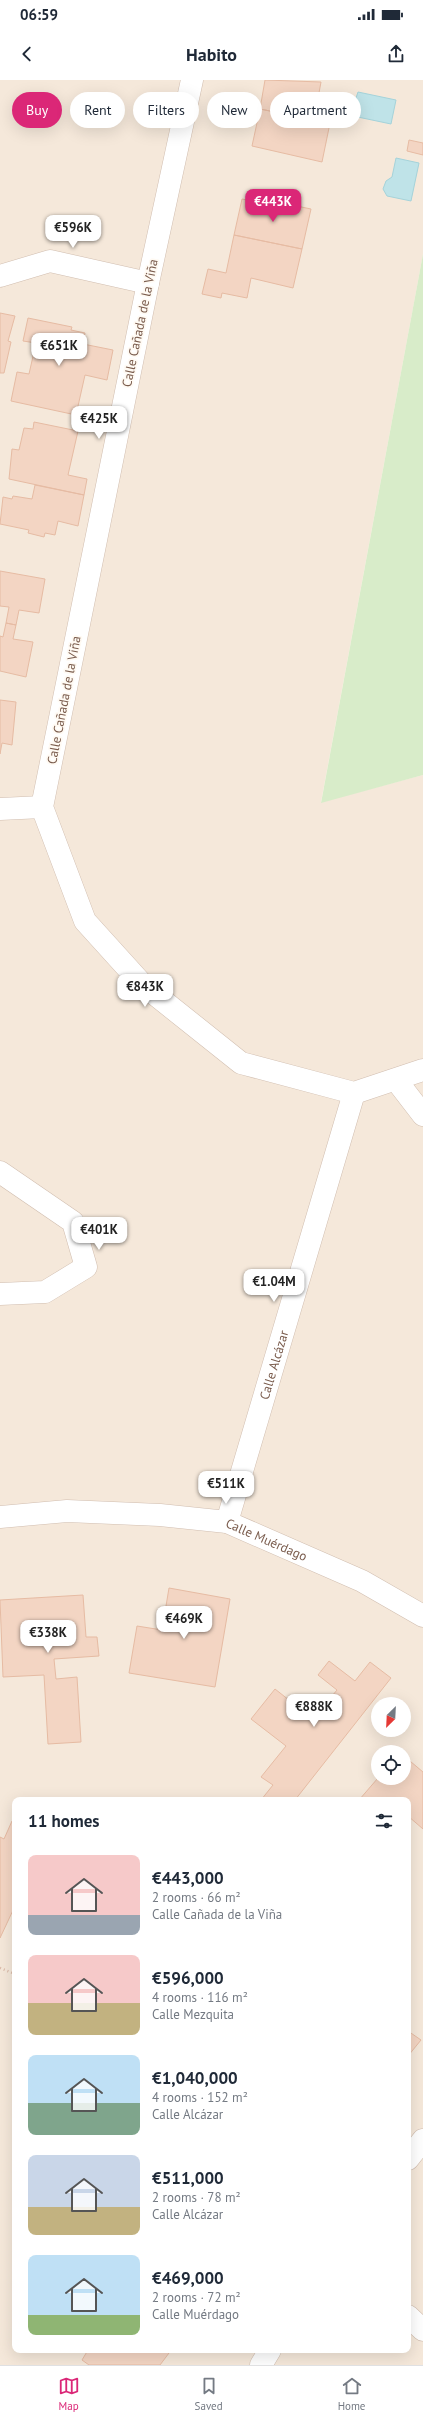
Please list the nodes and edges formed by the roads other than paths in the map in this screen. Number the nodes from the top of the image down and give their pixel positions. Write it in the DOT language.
graph roads {
  1 [pos="192,80"];
  2 [pos="0,276"];
  3 [pos="148,283"];
  4 [pos="42,808"];
  5 [pos="0,809"];
  6 [pos="423,1070"];
  7 [pos="396,1080"];
  8 [pos="354,1093"];
  9 [pos="423,1115"];
  10 [pos="0,1172"];
  11 [pos="0,1294"];
  12 [pos="0,1517"];
  13 [pos="227,1522"];
  14 [pos="423,1616"];
  15 [pos="423,2140"];
  16 [pos="411,2155"];
  17 [pos="411,2319"];
  18 [pos="423,2330"];
  19 [pos="268,2353"];
  20 [pos="261,2365"];
  1 -- 3 [label="street, Calle Cañada de la Viña"];
  2 -- 3 [label="street"];
  3 -- 4 [label="street, Calle Cañada de la Viña"];
  4 -- 5 [label="street"];
  4 -- 8 [label="street"];
  6 -- 7 [label="street"];
  7 -- 8 [label="street"];
  7 -- 9 [label="street"];
  8 -- 13 [label="street, Calle Alcázar"];
  10 -- 11 [label="street"];
  12 -- 13 [label="street, Calle Muérdago"];
  13 -- 14 [label="street, Calle Muérdago"];
  15 -- 16 [label="street"];
  17 -- 18 [label="street"];
  19 -- 20 [label="street"];
}
